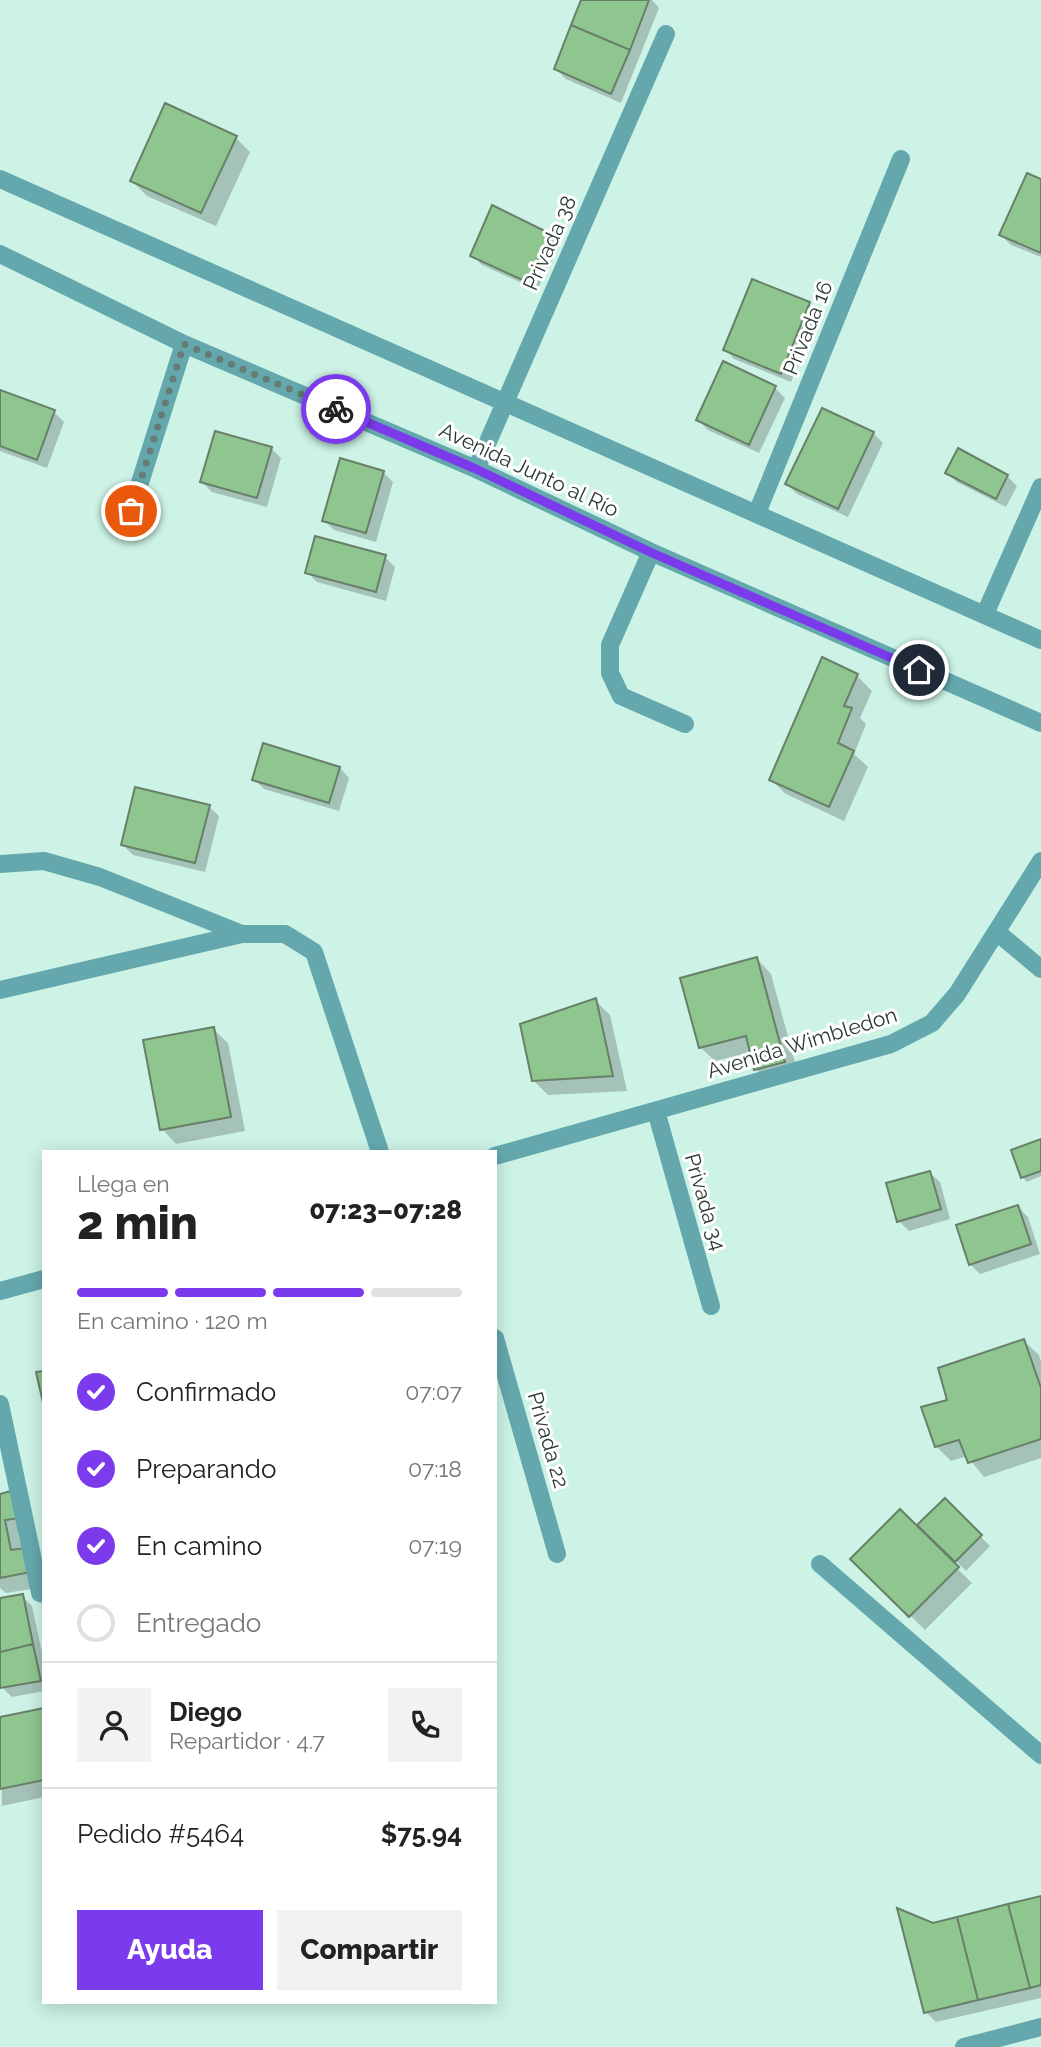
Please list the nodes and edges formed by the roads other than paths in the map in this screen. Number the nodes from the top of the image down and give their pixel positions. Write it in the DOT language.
graph roads {
  1 [pos="666,34"];
  2 [pos="901,159"];
  3 [pos="0,179"];
  4 [pos="0,254"];
  5 [pos="184,344"];
  6 [pos="505,403"];
  7 [pos="476,469"];
  8 [pos="1041,487"];
  9 [pos="131,511"];
  10 [pos="757,513"];
  11 [pos="650,552"];
  12 [pos="985,614"];
  13 [pos="1041,640"];
  14 [pos="1041,723"];
  15 [pos="685,724"];
  16 [pos="1041,860"];
  17 [pos="0,864"];
  18 [pos="998,933"];
  19 [pos="242,934"];
  20 [pos="1041,969"];
  21 [pos="0,990"];
  22 [pos="656,1111"];
  23 [pos="379,1150"];
  24 [pos="497,1155"];
  25 [pos="42,1280"];
  26 [pos="0,1291"];
  27 [pos="711,1306"];
  28 [pos="497,1345"];
  29 [pos="0,1404"];
  30 [pos="556,1554"];
  31 [pos="820,1564"];
  32 [pos="42,1594"];
  33 [pos="1041,1755"];
  34 [pos="1041,2028"];
  35 [pos="964,2047"];
  1 -- 6 [label="street, Privada 38"];
  2 -- 10 [label="street, Privada 16"];
  3 -- 6 [label="street"];
  4 -- 5 [label="street, Avenida Junto al Río"];
  5 -- 7 [label="street, Avenida Junto al Río"];
  5 -- 9 [label="street"];
  6 -- 7 [label="street, Privada 38"];
  6 -- 10 [label="street"];
  7 -- 11 [label="street, Avenida Junto al Río"];
  8 -- 12 [label="street"];
  10 -- 12 [label="street"];
  11 -- 14 [label="street, Avenida Junto al Río"];
  11 -- 15 [label="street"];
  12 -- 13 [label="street"];
  16 -- 18 [label="street, Avenida Wimbledon"];
  17 -- 19 [label="street"];
  18 -- 20 [label="street"];
  18 -- 22 [label="street, Avenida Wimbledon"];
  19 -- 21 [label="street"];
  19 -- 23 [label="street"];
  22 -- 24 [label="street, Avenida Wimbledon"];
  22 -- 27 [label="street, Privada 34"];
  25 -- 26 [label="street"];
  28 -- 30 [label="street, Privada 22"];
  29 -- 32 [label="street"];
  31 -- 33 [label="street"];
  34 -- 35 [label="street"];
}
